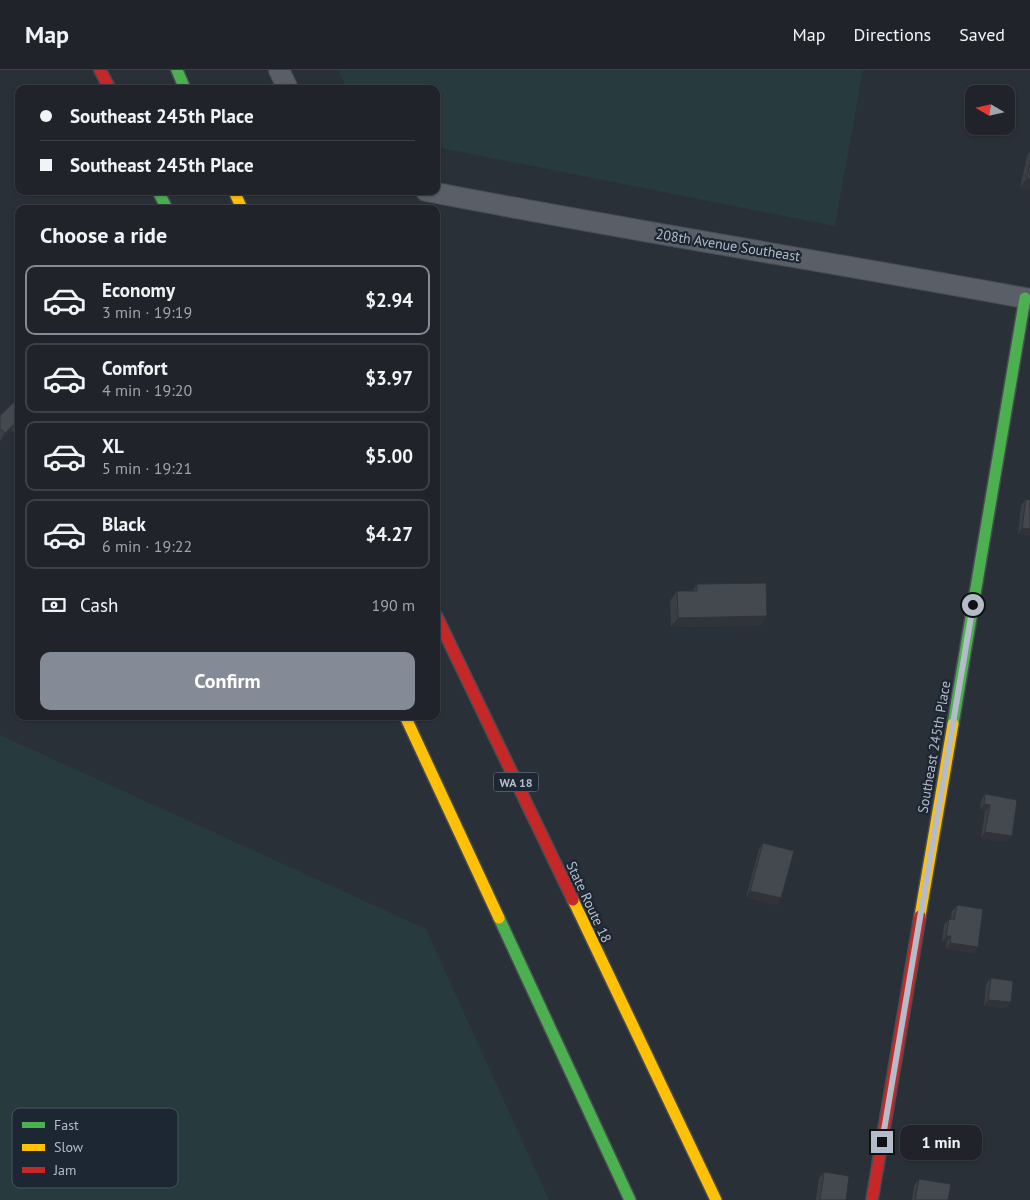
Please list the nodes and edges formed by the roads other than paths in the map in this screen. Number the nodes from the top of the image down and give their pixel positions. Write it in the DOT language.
graph roads {
  1 [pos="100,70"];
  2 [pos="176,70"];
  3 [pos="279,70"];
  4 [pos="108,85"];
  5 [pos="183,85"];
  6 [pos="286,85"];
  7 [pos="440,194"];
  8 [pos="1028,298"];
  9 [pos="440,624"];
  10 [pos="407,720"];
  11 [pos="630,1200"];
  12 [pos="716,1200"];
  13 [pos="872,1200"];
  1 -- 4 [label="main road"];
  2 -- 5 [label="main road"];
  3 -- 6 [label="street"];
  7 -- 8 [label="street, 208th Avenue Southeast"];
  8 -- 13 [label="main road, Southeast 245th Place"];
  9 -- 12 [label="main road, State Route 18 / WA 18"];
  10 -- 11 [label="main road"];
}
